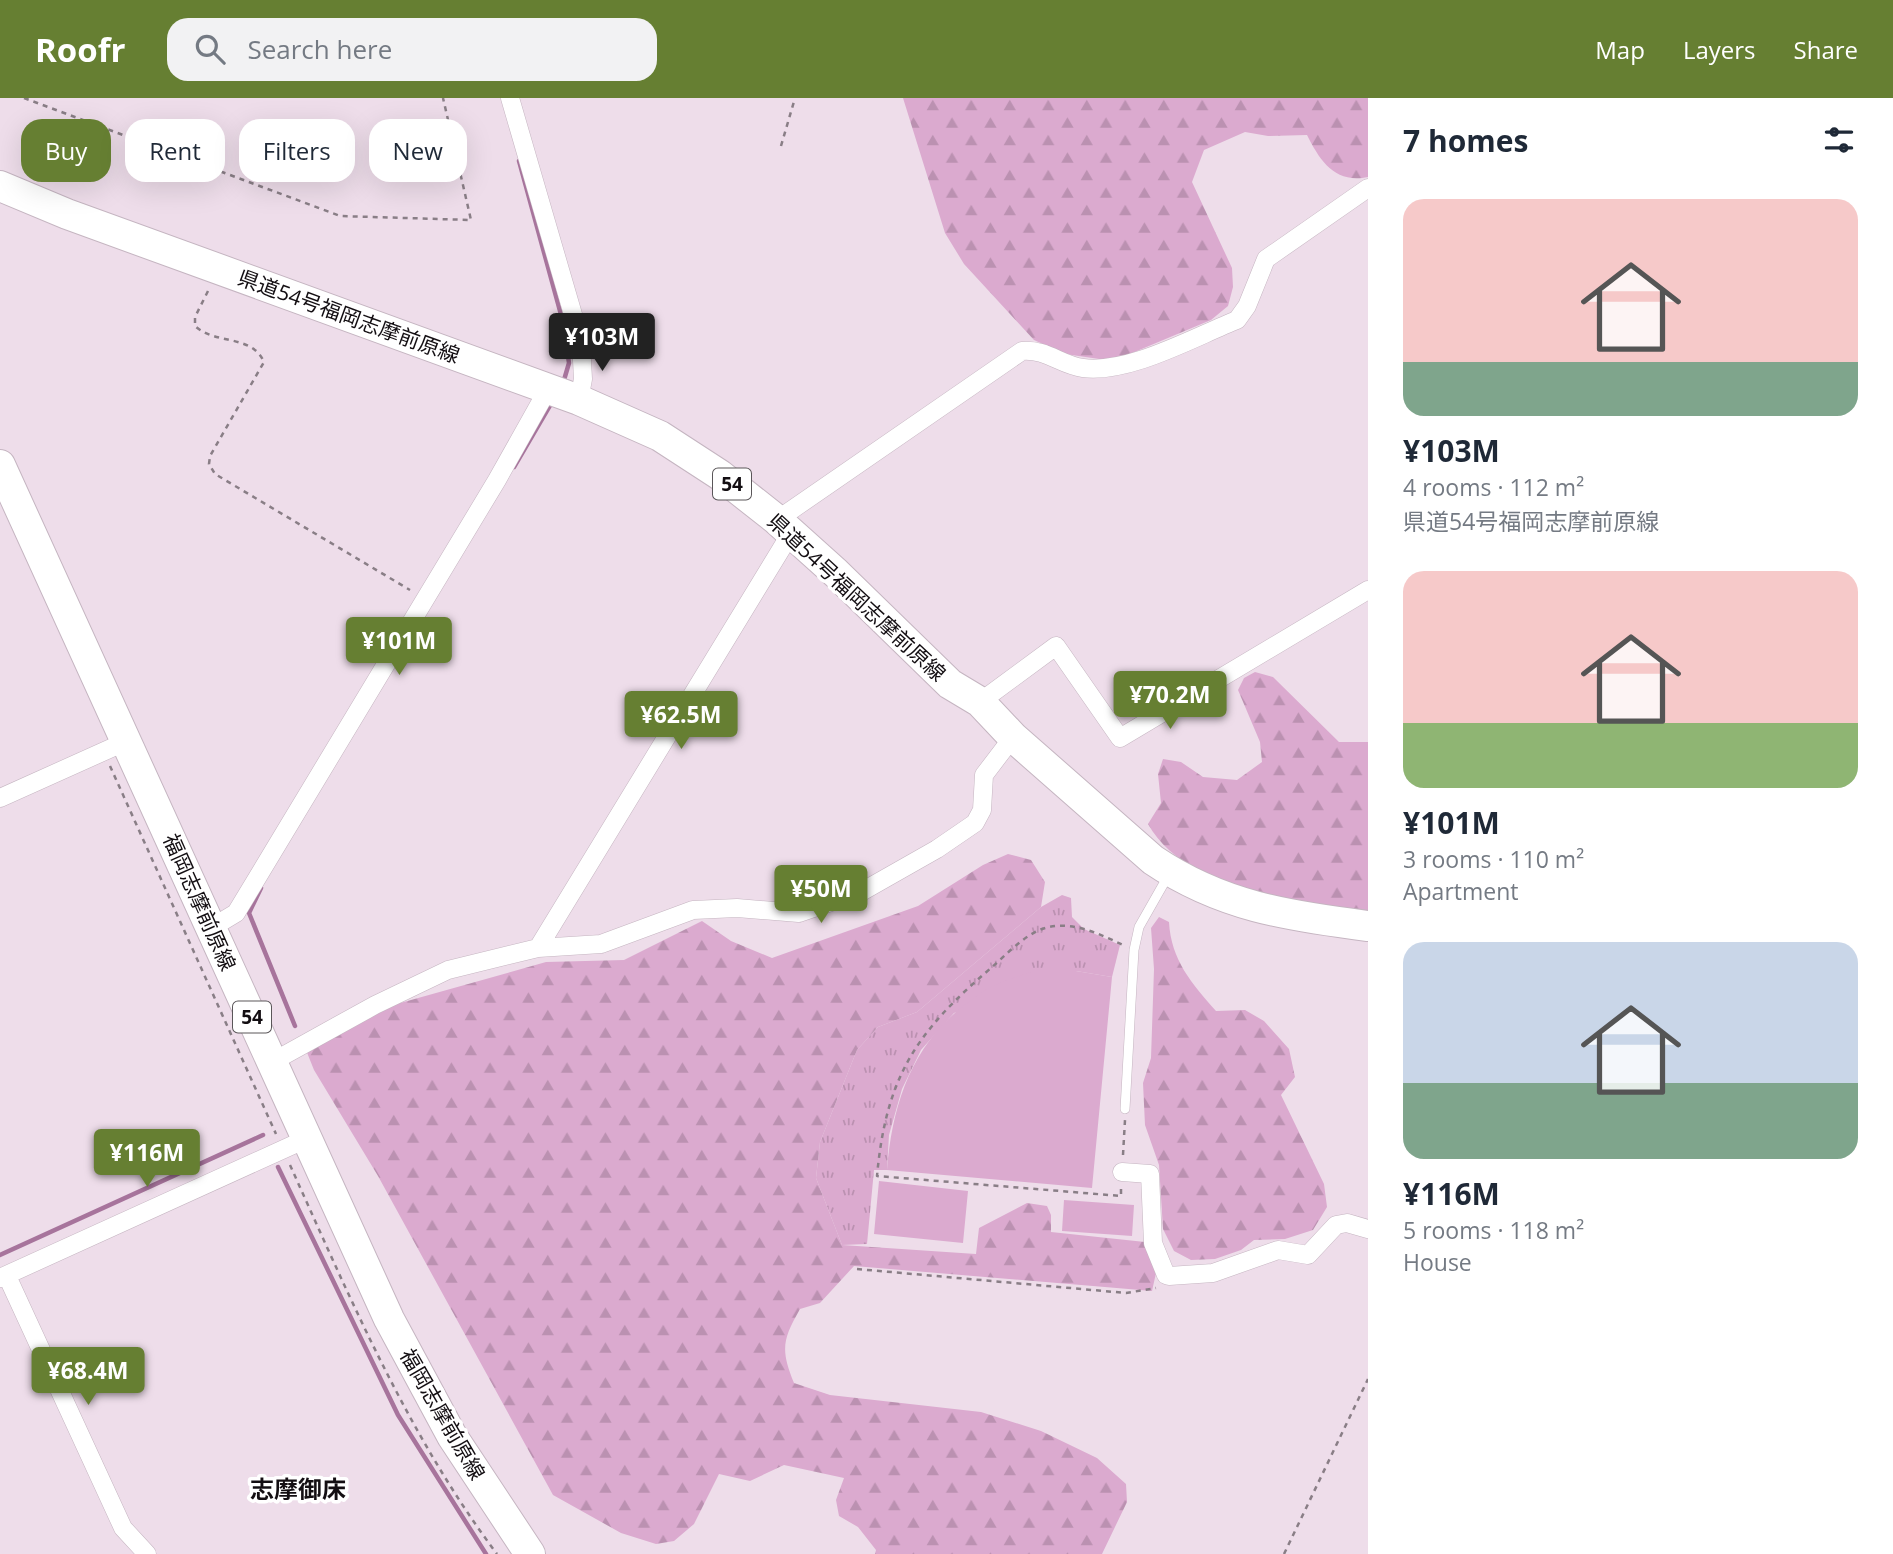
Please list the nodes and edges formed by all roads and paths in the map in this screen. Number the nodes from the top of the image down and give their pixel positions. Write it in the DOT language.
graph roads {
  1 [pos="24,98"];
  2 [pos="443,98"];
  3 [pos="510,98"];
  4 [pos="795,98"];
  5 [pos="780,146"];
  6 [pos="0,186"];
  7 [pos="1368,188"];
  8 [pos="218,269"];
  9 [pos="548,389"];
  10 [pos="579,400"];
  11 [pos="0,465"];
  12 [pos="784,526"];
  13 [pos="1368,590"];
  14 [pos="424,598"];
  15 [pos="980,702"];
  16 [pos="1013,737"];
  17 [pos="127,741"];
  18 [pos="0,798"];
  19 [pos="1171,872"];
  20 [pos="1368,926"];
  21 [pos="211,928"];
  22 [pos="538,948"];
  23 [pos="1134,950"];
  24 [pos="272,1062"];
  25 [pos="1125,1109"];
  26 [pos="306,1139"];
  27 [pos="1122,1172"];
  28 [pos="1368,1229"];
  29 [pos="857,1269"];
  30 [pos="1166,1275"];
  31 [pos="3,1277"];
  32 [pos="1368,1379"];
  33 [pos="147,1554"];
  34 [pos="530,1554"];
  35 [pos="1283,1554"];
  1 -- 2 [label="path"];
  3 -- 10 [label="street"];
  4 -- 5 [label="path"];
  6 -- 8 [label="main road, 県道54号福岡志摩前原線 / 54"];
  7 -- 12 [label="street"];
  8 -- 9 [label="main road, 県道54号福岡志摩前原線 / 54"];
  8 -- 14 [label="path"];
  9 -- 10 [label="main road, 県道54号福岡志摩前原線 / 54"];
  9 -- 14 [label="street"];
  10 -- 12 [label="main road, 県道54号福岡志摩前原線 / 54"];
  11 -- 17 [label="main road, 福岡志摩前原線 / 54"];
  12 -- 15 [label="main road, 県道54号福岡志摩前原線 / 54"];
  12 -- 22 [label="street"];
  13 -- 15 [label="street"];
  14 -- 21 [label="street"];
  15 -- 16 [label="main road, 県道54号福岡志摩前原線 / 54"];
  16 -- 19 [label="main road, 県道54号福岡志摩前原線 / 54"];
  16 -- 22 [label="street"];
  17 -- 18 [label="street"];
  17 -- 21 [label="main road, 福岡志摩前原線 / 54"];
  19 -- 20 [label="main road, 県道54号福岡志摩前原線 / 54"];
  19 -- 23 [label="lane"];
  21 -- 24 [label="main road, 福岡志摩前原線 / 54"];
  22 -- 24 [label="street"];
  23 -- 25 [label="lane"];
  23 -- 27 [label="path"];
  24 -- 26 [label="main road, 福岡志摩前原線 / 54"];
  25 -- 27 [label="path"];
  26 -- 31 [label="street"];
  26 -- 34 [label="main road, 福岡志摩前原線 / 54"];
  27 -- 30 [label="street"];
  28 -- 30 [label="street"];
  29 -- 30 [label="path"];
  31 -- 33 [label="street"];
  32 -- 35 [label="path"];
}
